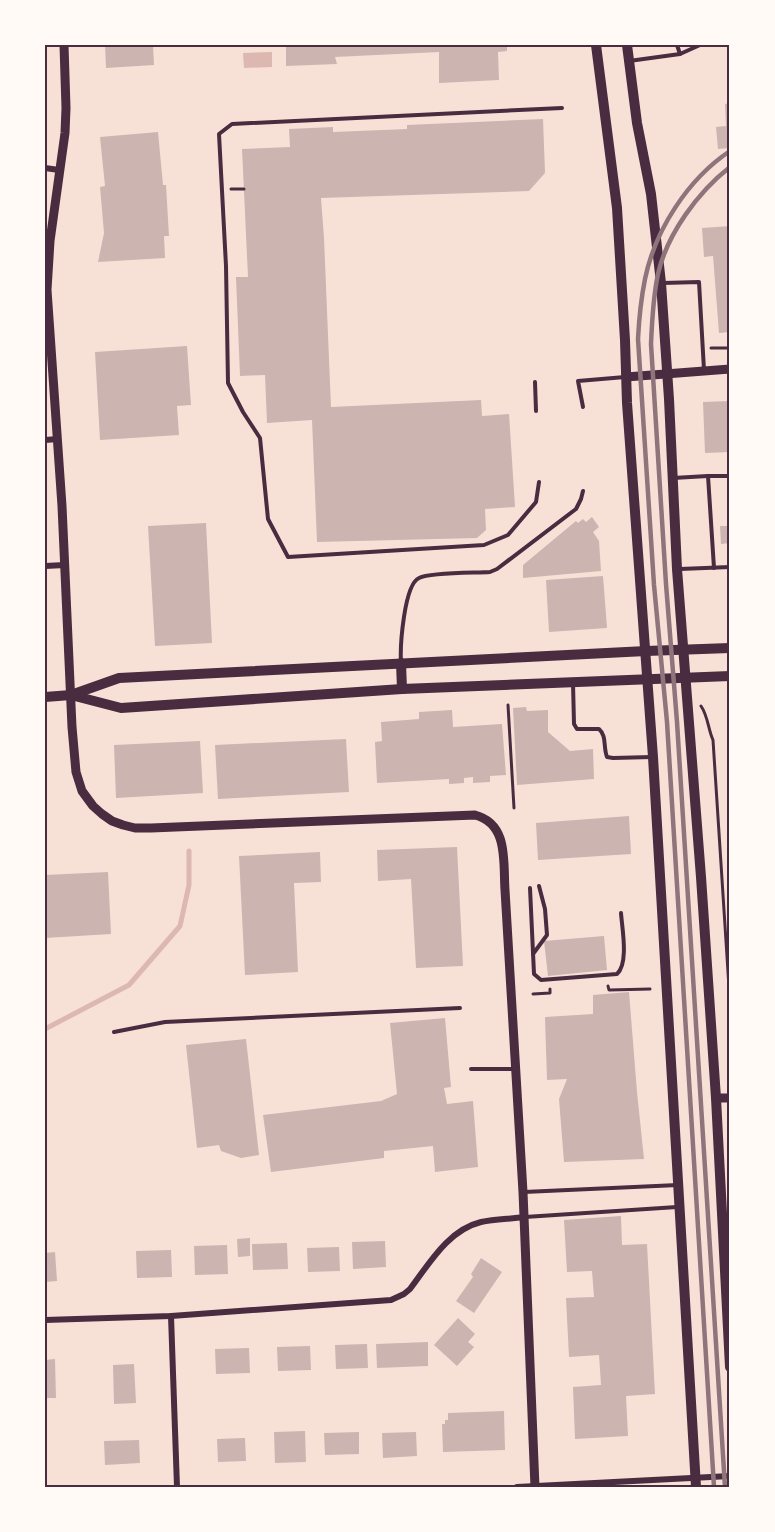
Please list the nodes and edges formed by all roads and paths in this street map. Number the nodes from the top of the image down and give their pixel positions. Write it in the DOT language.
graph roads {
  1 [pos="64,45"];
  2 [pos="596,45"];
  3 [pos="627,45"];
  4 [pos="677,45"];
  5 [pos="700,45"];
  6 [pos="680,54"];
  7 [pos="629,61"];
  8 [pos="562,108"];
  9 [pos="45,168"];
  10 [pos="59,170"];
  11 [pos="661,283"];
  12 [pos="730,369"];
  13 [pos="704,371"];
  14 [pos="667,374"];
  15 [pos="626,377"];
  16 [pos="535,382"];
  17 [pos="583,407"];
  18 [pos="536,411"];
  19 [pos="58,439"];
  20 [pos="45,440"];
  21 [pos="708,476"];
  22 [pos="730,476"];
  23 [pos="673,478"];
  24 [pos="539,482"];
  25 [pos="583,491"];
  26 [pos="65,565"];
  27 [pos="45,566"];
  28 [pos="730,567"];
  29 [pos="714,568"];
  30 [pos="677,569"];
  31 [pos="730,648"];
  32 [pos="684,649"];
  33 [pos="646,651"];
  34 [pos="400,663"];
  35 [pos="730,676"];
  36 [pos="685,678"];
  37 [pos="648,680"];
  38 [pos="573,682"];
  39 [pos="402,689"];
  40 [pos="71,695"];
  41 [pos="45,697"];
  42 [pos="700,704"];
  43 [pos="508,705"];
  44 [pos="653,757"];
  45 [pos="514,808"];
  46 [pos="539,886"];
  47 [pos="530,888"];
  48 [pos="621,913"];
  49 [pos="533,954"];
  50 [pos="608,986"];
  51 [pos="549,989"];
  52 [pos="650,989"];
  53 [pos="533,993"];
  54 [pos="730,1003"];
  55 [pos="460,1008"];
  56 [pos="114,1032"];
  57 [pos="471,1069"];
  58 [pos="515,1069"];
  59 [pos="716,1098"];
  60 [pos="730,1098"];
  61 [pos="679,1185"];
  62 [pos="523,1192"];
  63 [pos="680,1207"];
  64 [pos="524,1217"];
  65 [pos="171,1316"];
  66 [pos="45,1320"];
  67 [pos="730,1367"];
  68 [pos="730,1476"];
  69 [pos="696,1482"];
  70 [pos="177,1487"];
  71 [pos="517,1487"];
  72 [pos="535,1487"];
  1 -- 10 [label="street"];
  2 -- 15 [label="main road"];
  3 -- 7 [label="main road"];
  4 -- 6 [label="lane"];
  5 -- 6 [label="lane"];
  6 -- 7 [label="lane"];
  7 -- 11 [label="main road"];
  8 -- 24 [label="lane"];
  9 -- 10 [label="street"];
  10 -- 19 [label="street"];
  11 -- 13 [label="lane"];
  11 -- 14 [label="main road"];
  12 -- 13 [label="street"];
  13 -- 14 [label="street"];
  14 -- 15 [label="street"];
  14 -- 23 [label="main road"];
  15 -- 17 [label="lane"];
  15 -- 33 [label="main road"];
  16 -- 18 [label="lane"];
  19 -- 20 [label="street"];
  19 -- 26 [label="street"];
  21 -- 22 [label="lane"];
  21 -- 23 [label="lane"];
  21 -- 29 [label="lane"];
  23 -- 30 [label="main road"];
  25 -- 34 [label="lane"];
  26 -- 27 [label="street"];
  26 -- 40 [label="street"];
  28 -- 29 [label="lane"];
  29 -- 30 [label="lane"];
  30 -- 32 [label="main road"];
  31 -- 32 [label="main road"];
  32 -- 33 [label="main road"];
  32 -- 36 [label="main road"];
  33 -- 34 [label="main road"];
  33 -- 37 [label="main road"];
  34 -- 39 [label="main road"];
  34 -- 40 [label="main road"];
  35 -- 36 [label="main road"];
  36 -- 37 [label="main road"];
  36 -- 59 [label="main road"];
  37 -- 38 [label="main road"];
  37 -- 44 [label="main road"];
  38 -- 39 [label="main road"];
  38 -- 44 [label="lane"];
  39 -- 40 [label="main road"];
  40 -- 41 [label="main road"];
  40 -- 58 [label="street"];
  42 -- 54 [label="path"];
  43 -- 45 [label="path"];
  44 -- 61 [label="main road"];
  46 -- 49 [label="lane"];
  47 -- 49 [label="lane"];
  48 -- 49 [label="lane"];
  50 -- 52 [label="path"];
  51 -- 53 [label="path"];
  55 -- 56 [label="lane"];
  57 -- 58 [label="lane"];
  58 -- 62 [label="street"];
  59 -- 60 [label="street"];
  59 -- 67 [label="main road"];
  61 -- 62 [label="lane"];
  61 -- 63 [label="main road"];
  62 -- 64 [label="street"];
  63 -- 64 [label="lane"];
  63 -- 69 [label="main road"];
  64 -- 65 [label="street"];
  64 -- 72 [label="street"];
  65 -- 66 [label="street"];
  65 -- 70 [label="street"];
  68 -- 69 [label="street"];
  69 -- 72 [label="street"];
  71 -- 72 [label="street"];
}
